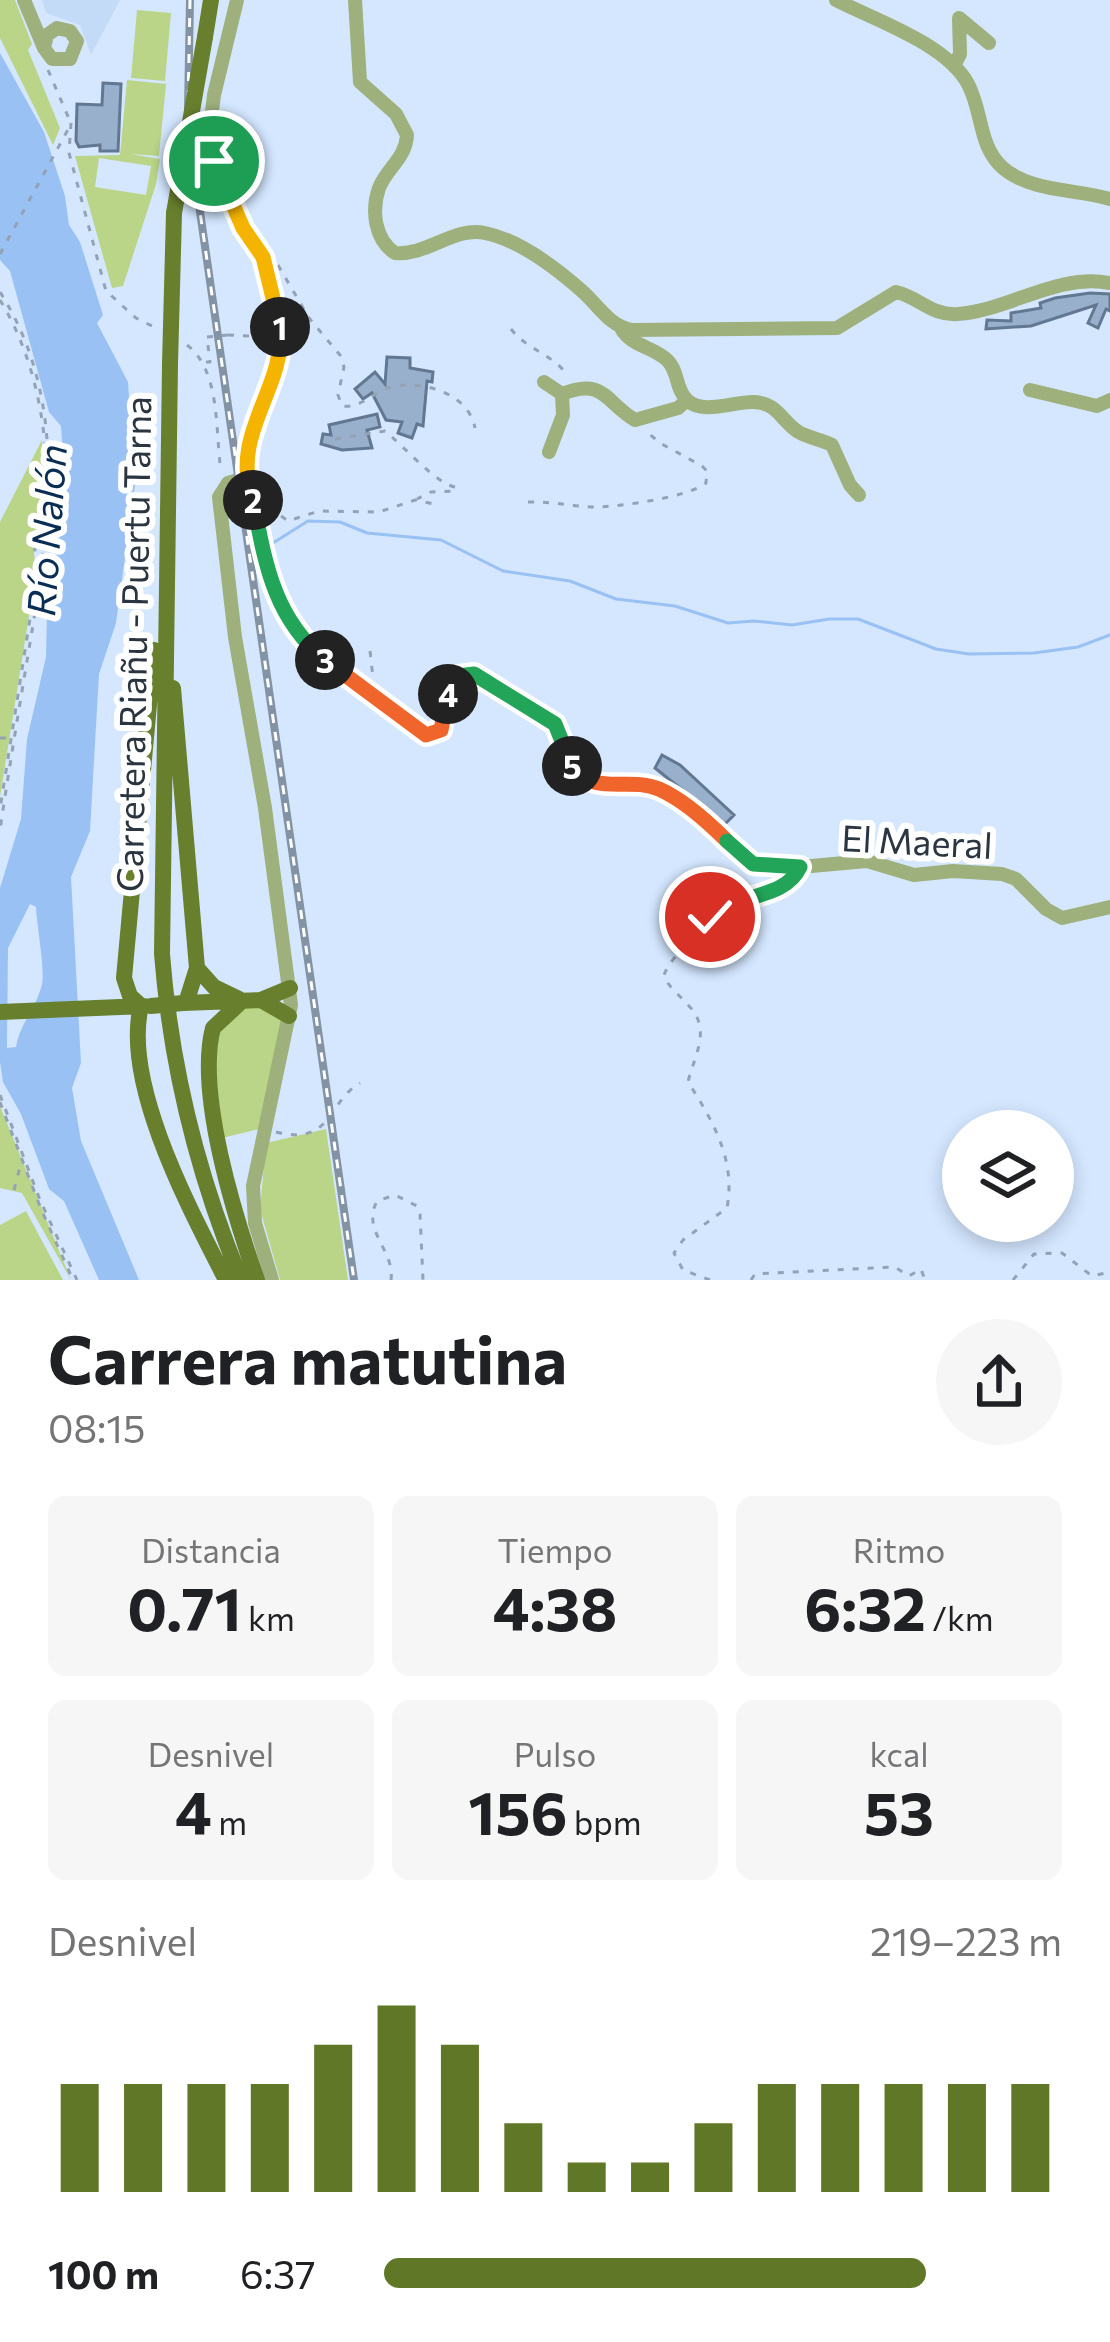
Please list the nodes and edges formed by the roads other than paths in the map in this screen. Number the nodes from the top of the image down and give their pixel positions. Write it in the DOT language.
graph roads {
  1 [pos="211,0"];
  2 [pos="237,0"];
  3 [pos="355,0"];
  4 [pos="836,0"];
  5 [pos="26,4"];
  6 [pos="58,28"];
  7 [pos="989,44"];
  8 [pos="44,48"];
  9 [pos="954,65"];
  10 [pos="1110,199"];
  11 [pos="1110,283"];
  12 [pos="621,328"];
  13 [pos="544,382"];
  14 [pos="1030,390"];
  15 [pos="568,391"];
  16 [pos="687,400"];
  17 [pos="1110,400"];
  18 [pos="549,452"];
  19 [pos="248,484"];
  20 [pos="859,495"];
  21 [pos="165,590"];
  22 [pos="164,634"];
  23 [pos="1110,907"];
  24 [pos="197,968"];
  25 [pos="124,978"];
  26 [pos="290,988"];
  27 [pos="252,1000"];
  28 [pos="188,1003"];
  29 [pos="146,1006"];
  30 [pos="90,1007"];
  31 [pos="0,1012"];
  32 [pos="289,1016"];
  33 [pos="136,1040"];
  34 [pos="210,1041"];
  35 [pos="226,1280"];
  36 [pos="241,1280"];
  37 [pos="257,1280"];
  38 [pos="272,1280"];
  1 -- 21 [label="main road, Carretera Riañu - Puertu Tarna, bridge"];
  2 -- 19 [label="street"];
  3 -- 12 [label="street"];
  4 -- 9 [label="street"];
  5 -- 6 [label="street"];
  5 -- 8 [label="street"];
  6 -- 8 [label="street"];
  6 -- 8 [label="street"];
  7 -- 9 [label="street"];
  9 -- 10 [label="street"];
  11 -- 12 [label="street"];
  12 -- 16 [label="street"];
  13 -- 15 [label="street"];
  14 -- 17 [label="street"];
  15 -- 16 [label="street"];
  15 -- 18 [label="street"];
  16 -- 20 [label="street"];
  19 -- 23 [label="street, El Maeral"];
  19 -- 26 [label="street"];
  21 -- 22 [label="main road, Carretera Riañu - Puertu Tarna"];
  21 -- 25 [label="main road"];
  22 -- 24 [label="main road"];
  22 -- 36 [label="main road, Carretera Riañu - Puertu Tarna"];
  24 -- 27 [label="main road"];
  24 -- 28 [label="main road"];
  25 -- 29 [label="main road"];
  25 -- 30 [label="main road"];
  26 -- 27 [label="main road"];
  26 -- 32 [label="street"];
  27 -- 28 [label="main road"];
  27 -- 32 [label="main road"];
  27 -- 34 [label="main road"];
  28 -- 29 [label="main road, bridge"];
  28 -- 34 [label="main road"];
  29 -- 30 [label="main road"];
  29 -- 33 [label="main road"];
  30 -- 31 [label="main road"];
  30 -- 33 [label="main road"];
  32 -- 38 [label="street"];
  33 -- 35 [label="main road"];
  34 -- 37 [label="main road"];
}
